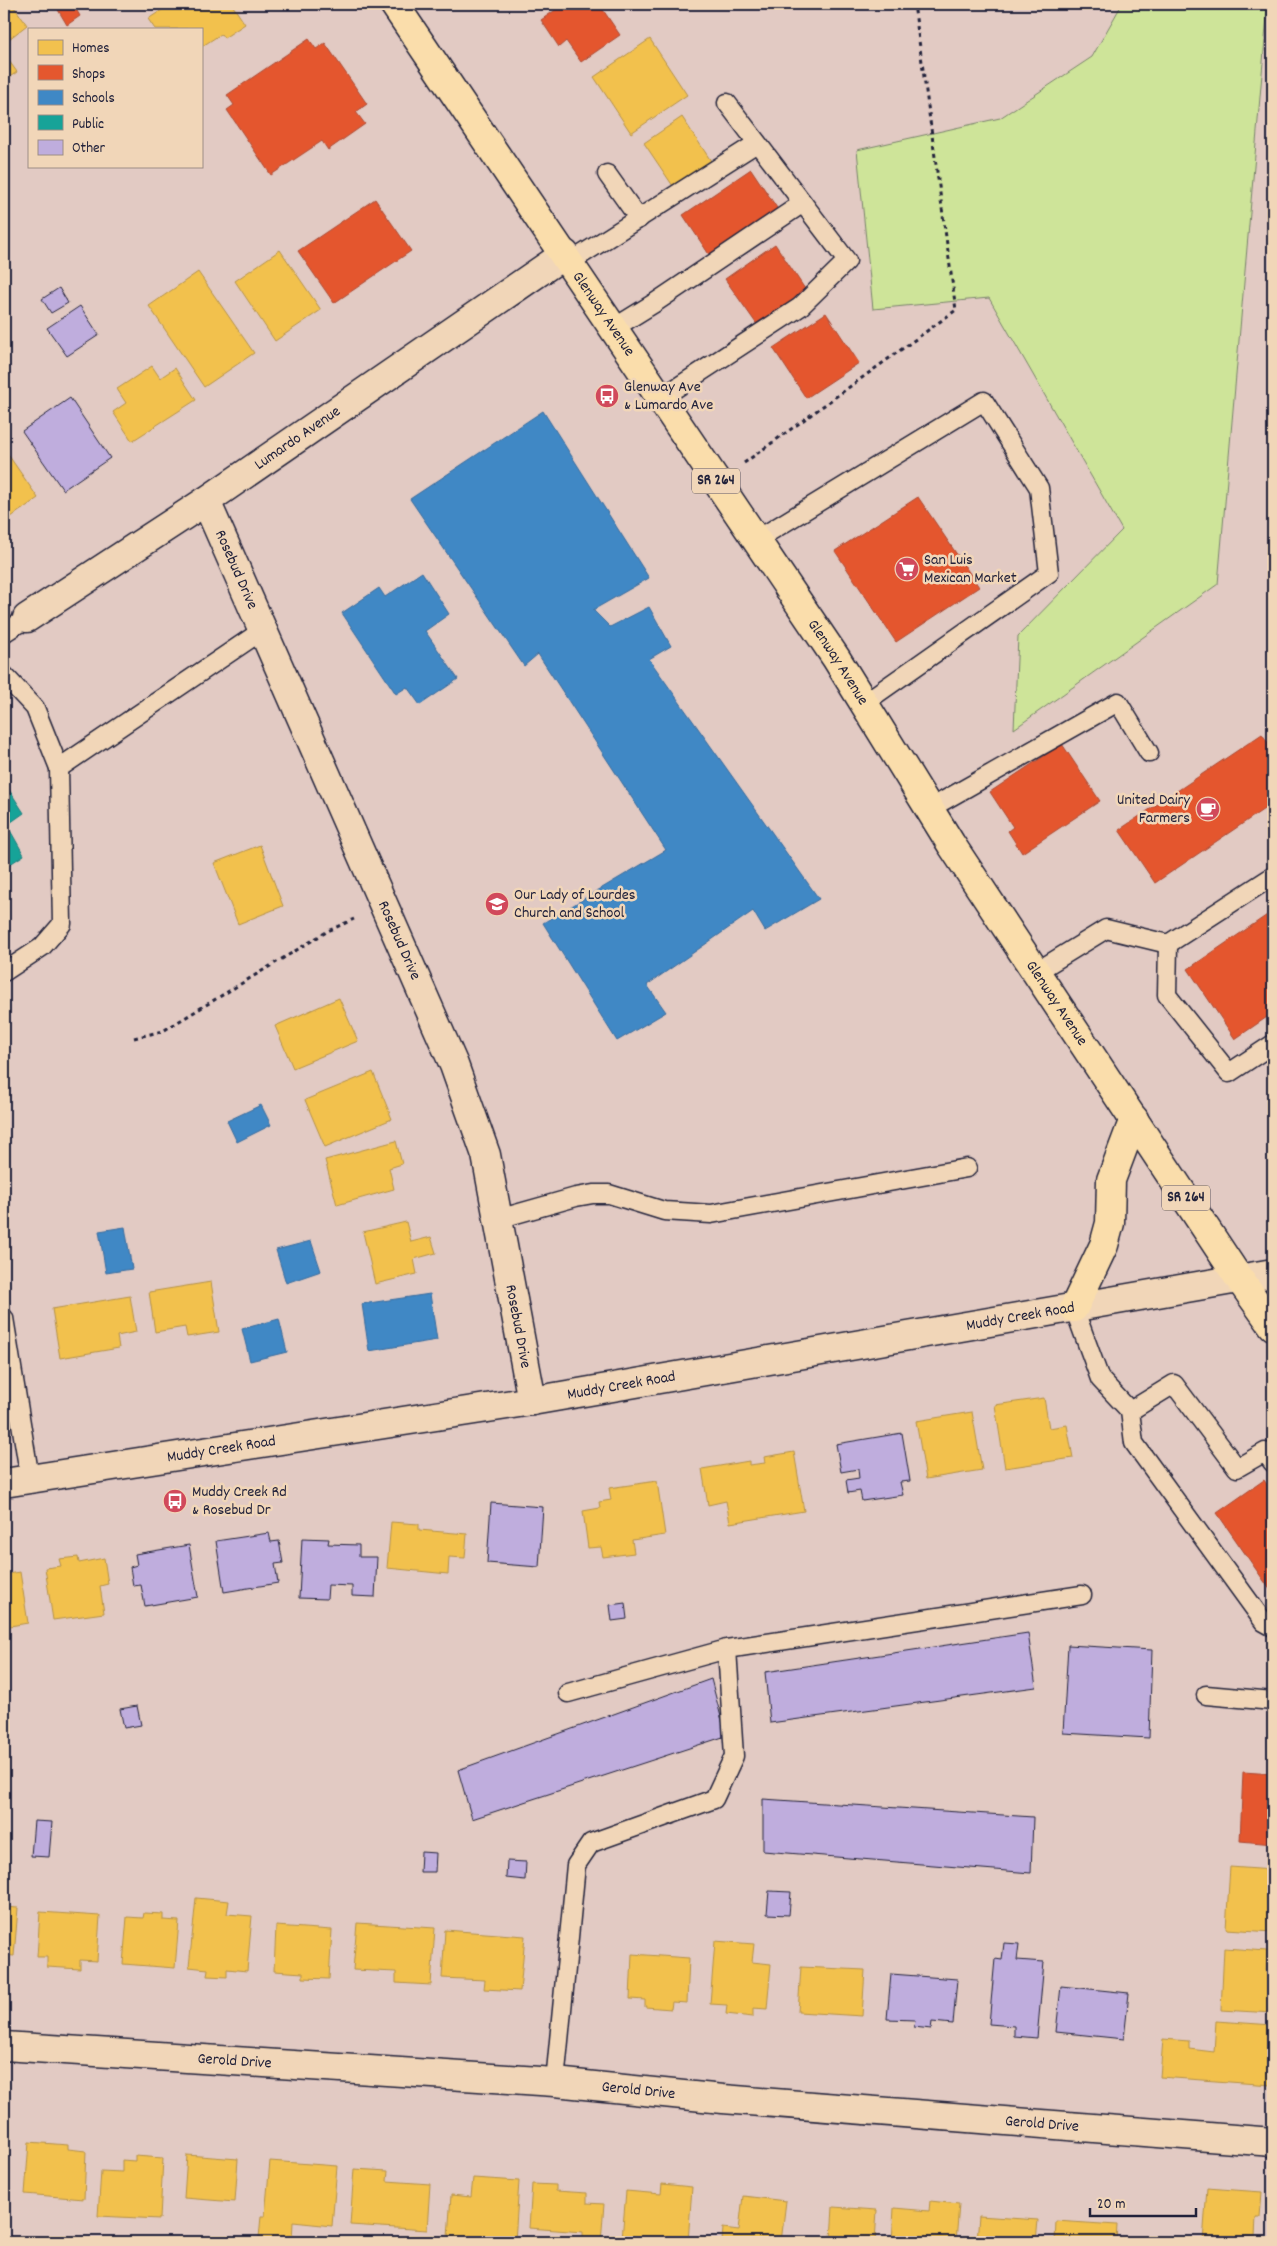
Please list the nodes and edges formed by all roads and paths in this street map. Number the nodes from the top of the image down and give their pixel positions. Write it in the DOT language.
graph roads {
  1 [pos="394,4"];
  2 [pos="914,4"];
  3 [pos="727,102"];
  4 [pos="757,143"];
  5 [pos="607,174"];
  6 [pos="803,203"];
  7 [pos="639,219"];
  8 [pos="567,258"];
  9 [pos="614,328"];
  10 [pos="661,398"];
  11 [pos="717,482"];
  12 [pos="206,501"];
  13 [pos="756,540"];
  14 [pos="27,618"];
  15 [pos="263,630"];
  16 [pos="4,633"];
  17 [pos="4,675"];
  18 [pos="864,704"];
  19 [pos="1149,753"];
  20 [pos="59,768"];
  21 [pos="929,809"];
  22 [pos="1273,876"];
  23 [pos="384,906"];
  24 [pos="1168,944"];
  25 [pos="4,972"];
  26 [pos="1036,972"];
  27 [pos="134,1038"];
  28 [pos="1273,1044"];
  29 [pos="1134,1119"];
  30 [pos="967,1168"];
  31 [pos="498,1219"];
  32 [pos="1273,1272"];
  33 [pos="1238,1277"];
  34 [pos="1074,1308"];
  35 [pos="4,1318"];
  36 [pos="1273,1326"];
  37 [pos="532,1400"];
  38 [pos="1130,1410"];
  39 [pos="1271,1454"];
  40 [pos="30,1479"];
  41 [pos="4,1483"];
  42 [pos="1082,1595"];
  43 [pos="1273,1627"];
  44 [pos="727,1649"];
  45 [pos="568,1693"];
  46 [pos="1206,1695"];
  47 [pos="1273,1701"];
  48 [pos="4,2046"];
  49 [pos="555,2082"];
  50 [pos="1273,2142"];
  1 -- 8 [label="main road, Glenway Avenue / SR 264"];
  2 -- 11 [label="path"];
  3 -- 4 [label="lane"];
  4 -- 6 [label="lane"];
  4 -- 7 [label="lane"];
  5 -- 7 [label="lane"];
  6 -- 9 [label="lane"];
  6 -- 10 [label="lane"];
  7 -- 8 [label="lane"];
  8 -- 9 [label="main road, Glenway Avenue / SR 264"];
  8 -- 12 [label="street, Lumardo Avenue"];
  9 -- 10 [label="main road, Glenway Avenue / SR 264"];
  10 -- 11 [label="main road, Glenway Avenue / SR 264"];
  11 -- 13 [label="main road, Glenway Avenue / SR 264"];
  12 -- 14 [label="street, Lumardo Avenue"];
  12 -- 15 [label="street, Rosebud Drive"];
  13 -- 18 [label="main road, Glenway Avenue / SR 264"];
  13 -- 18 [label="lane"];
  14 -- 16 [label="lane"];
  15 -- 20 [label="lane"];
  15 -- 23 [label="street, Rosebud Drive"];
  17 -- 20 [label="lane"];
  18 -- 21 [label="main road, Glenway Avenue / SR 264"];
  19 -- 21 [label="lane"];
  20 -- 25 [label="lane"];
  21 -- 26 [label="main road, Glenway Avenue / SR 264"];
  22 -- 24 [label="lane"];
  23 -- 27 [label="path"];
  23 -- 31 [label="street, Rosebud Drive"];
  24 -- 26 [label="lane"];
  24 -- 28 [label="lane"];
  26 -- 29 [label="main road, Glenway Avenue / SR 264"];
  29 -- 33 [label="main road, Glenway Avenue / SR 264"];
  29 -- 34 [label="main road"];
  30 -- 31 [label="lane"];
  31 -- 37 [label="street, Rosebud Drive"];
  32 -- 33 [label="street, Muddy Creek Road"];
  33 -- 34 [label="street, Muddy Creek Road"];
  33 -- 36 [label="main road, Glenway Avenue / SR 264"];
  34 -- 37 [label="street, Muddy Creek Road"];
  34 -- 38 [label="lane"];
  35 -- 40 [label="lane"];
  37 -- 40 [label="street, Muddy Creek Road"];
  38 -- 39 [label="lane"];
  38 -- 43 [label="lane"];
  40 -- 41 [label="street, Muddy Creek Road"];
  42 -- 44 [label="lane"];
  44 -- 45 [label="lane"];
  44 -- 49 [label="lane"];
  46 -- 47 [label="lane"];
  48 -- 49 [label="street, Gerold Drive"];
  49 -- 50 [label="street, Gerold Drive"];
}
